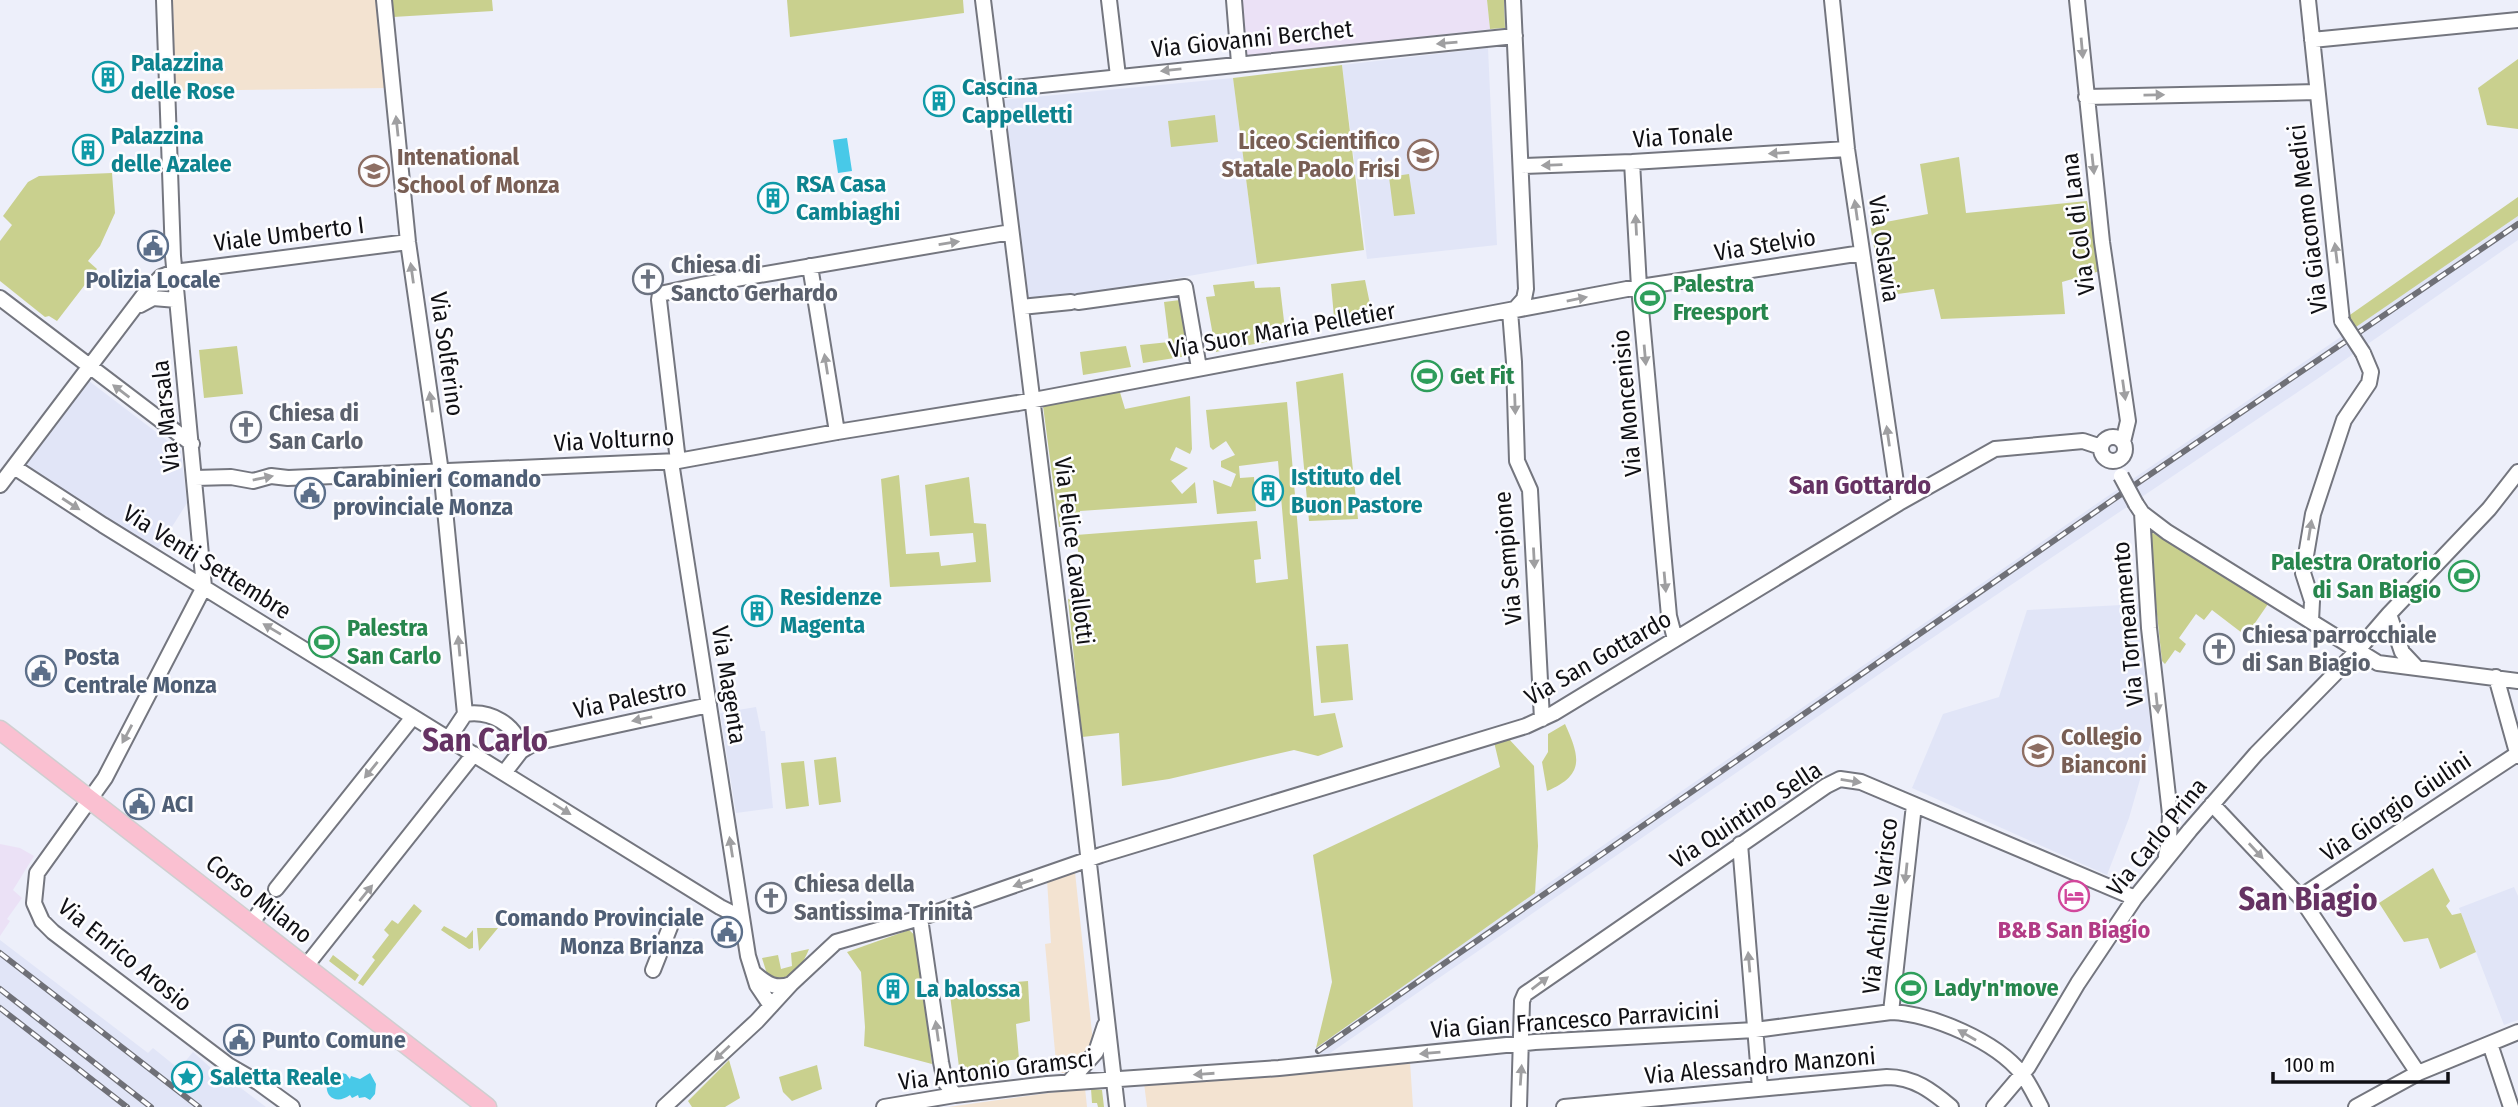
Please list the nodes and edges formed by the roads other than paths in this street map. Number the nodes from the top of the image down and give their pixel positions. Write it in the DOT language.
graph roads {
  1 [pos="164,0"];
  2 [pos="384,0"];
  3 [pos="983,0"];
  4 [pos="1109,0"];
  5 [pos="1234,0"];
  6 [pos="1513,0"];
  7 [pos="1832,0"];
  8 [pos="2077,0"];
  9 [pos="2308,0"];
  10 [pos="2518,20"];
  11 [pos="1515,36"];
  12 [pos="2312,40"];
  13 [pos="1239,63"];
  14 [pos="1118,76"];
  15 [pos="994,90"];
  16 [pos="2316,92"];
  17 [pos="2086,97"];
  18 [pos="1847,149"];
  19 [pos="1632,162"];
  20 [pos="1521,166"];
  21 [pos="1011,232"];
  22 [pos="408,242"];
  23 [pos="1862,253"];
  24 [pos="810,266"];
  25 [pos="174,272"];
  26 [pos="1639,287"];
  27 [pos="0,298"];
  28 [pos="177,300"];
  29 [pos="1021,307"];
  30 [pos="134,310"];
  31 [pos="1510,311"];
  32 [pos="90,367"];
  33 [pos="1199,368"];
  34 [pos="1032,400"];
  35 [pos="837,432"];
  36 [pos="2123,442"];
  37 [pos="192,444"];
  38 [pos="2101,447"];
  39 [pos="675,461"];
  40 [pos="14,467"];
  41 [pos="2120,468"];
  42 [pos="441,470"];
  43 [pos="2518,472"];
  44 [pos="195,478"];
  45 [pos="0,485"];
  46 [pos="1899,503"];
  47 [pos="2139,509"];
  48 [pos="204,587"];
  49 [pos="2389,614"];
  50 [pos="2311,621"];
  51 [pos="1675,639"];
  52 [pos="2357,652"];
  53 [pos="2417,668"];
  54 [pos="2496,677"];
  55 [pos="2518,681"];
  56 [pos="709,705"];
  57 [pos="465,714"];
  58 [pos="414,717"];
  59 [pos="1542,719"];
  60 [pos="0,730"];
  61 [pos="449,738"];
  62 [pos="521,751"];
  63 [pos="474,754"];
  64 [pos="2518,755"];
  65 [pos="504,773"];
  66 [pos="90,799"];
  67 [pos="2212,804"];
  68 [pos="1914,805"];
  69 [pos="2170,814"];
  70 [pos="2190,830"];
  71 [pos="1740,844"];
  72 [pos="1087,860"];
  73 [pos="2164,862"];
  74 [pos="276,889"];
  75 [pos="2300,897"];
  76 [pos="2135,898"];
  77 [pos="263,906"];
  78 [pos="741,915"];
  79 [pos="920,918"];
  80 [pos="251,924"];
  81 [pos="670,927"];
  82 [pos="306,966"];
  83 [pos="653,970"];
  84 [pos="755,974"];
  85 [pos="791,984"];
  86 [pos="771,1006"];
  87 [pos="1891,1012"];
  88 [pos="1107,1020"];
  89 [pos="1755,1030"];
  90 [pos="2518,1032"];
  91 [pos="1523,1044"];
  92 [pos="2490,1044"];
  93 [pos="2418,1073"];
  94 [pos="2022,1075"];
  95 [pos="1113,1078"];
  96 [pos="1069,1082"];
  97 [pos="1760,1088"];
  98 [pos="955,1095"];
  99 [pos="1622,1105"];
  100 [pos="292,1107"];
  101 [pos="487,1107"];
  102 [pos="664,1107"];
  103 [pos="884,1107"];
  104 [pos="1117,1107"];
  105 [pos="1519,1107"];
  106 [pos="1564,1107"];
  107 [pos="1951,1107"];
  108 [pos="1994,1107"];
  109 [pos="2040,1107"];
  110 [pos="2356,1107"];
  111 [pos="2511,1107"];
  1 -- 25 [label="street, Via Marsala"];
  22 -- 2 [label="street, Via Solferino, one-way"];
  3 -- 15 [label="street, Via Felice Cavallotti"];
  4 -- 14 [label="street"];
  5 -- 13 [label="street"];
  6 -- 11 [label="street"];
  7 -- 18 [label="street, Via Oslavia"];
  8 -- 17 [label="street, Via Col di Lana, one-way"];
  9 -- 12 [label="street, Via Giacomo Medici"];
  10 -- 12 [label="street"];
  11 -- 13 [label="street, Via Giovanni Berchet, one-way"];
  11 -- 20 [label="street"];
  12 -- 16 [label="street, Via Giacomo Medici"];
  13 -- 14 [label="street, Via Giovanni Berchet, one-way"];
  14 -- 15 [label="street, Via Giovanni Berchet"];
  15 -- 21 [label="street, Via Felice Cavallotti"];
  17 -- 16 [label="street, one-way"];
  50 -- 16 [label="street, Via Giacomo Medici, one-way, bridge"];
  17 -- 36 [label="street, Via Col di Lana, one-way"];
  18 -- 19 [label="street, Via Tonale, one-way"];
  23 -- 18 [label="street, Via Oslavia, one-way"];
  19 -- 20 [label="street, Via Tonale, one-way"];
  26 -- 19 [label="street, Via Moncenisio, one-way"];
  20 -- 31 [label="street"];
  24 -- 21 [label="street, one-way"];
  21 -- 29 [label="street, Via Felice Cavallotti"];
  22 -- 25 [label="street, Viale Umberto I"];
  42 -- 22 [label="street, Via Solferino, one-way"];
  23 -- 26 [label="street, Via Stelvio"];
  46 -- 23 [label="street, Via Oslavia, one-way"];
  35 -- 24 [label="street, one-way"];
  24 -- 39 [label="street, Via Magenta"];
  25 -- 28 [label="street, Via Marsala"];
  25 -- 30 [label="street"];
  31 -- 26 [label="street, Via Stelvio, one-way"];
  26 -- 51 [label="street, Via Moncenisio, one-way"];
  27 -- 32 [label="street"];
  28 -- 30 [label="street"];
  28 -- 37 [label="street, Via Marsala"];
  29 -- 33 [label="street"];
  29 -- 34 [label="street, Via Felice Cavallotti"];
  30 -- 32 [label="street"];
  31 -- 33 [label="street, Via Suor Maria Pelletier"];
  31 -- 59 [label="street, Via Sempione, one-way"];
  37 -- 32 [label="street, one-way"];
  32 -- 40 [label="street"];
  33 -- 34 [label="street, Via Suor Maria Pelletier"];
  34 -- 35 [label="street, Via Volturno"];
  34 -- 72 [label="street, Via Felice Cavallotti"];
  35 -- 39 [label="street, Via Volturno"];
  36 -- 38 [label="street, Via San Gottardo"];
  36 -- 41 [label="street"];
  37 -- 44 [label="street, Via Marsala"];
  38 -- 41 [label="street"];
  38 -- 46 [label="street, Via San Gottardo"];
  39 -- 42 [label="street, Via Volturno"];
  39 -- 56 [label="street, Via Magenta"];
  40 -- 45 [label="street"];
  40 -- 48 [label="street, Via Venti Settembre, one-way"];
  41 -- 47 [label="street, bridge"];
  44 -- 42 [label="street, Via Volturno, one-way"];
  57 -- 42 [label="street, Via Solferino, one-way"];
  43 -- 49 [label="street, Via Carlo Prina"];
  44 -- 48 [label="street, Via Marsala"];
  46 -- 51 [label="street, Via San Gottardo"];
  47 -- 50 [label="street"];
  47 -- 69 [label="street, Via Torneamento, one-way"];
  58 -- 48 [label="street, Via Venti Settembre, one-way"];
  48 -- 66 [label="street, one-way"];
  49 -- 52 [label="street, Via Carlo Prina"];
  49 -- 53 [label="street"];
  50 -- 52 [label="street"];
  51 -- 59 [label="street, Via San Gottardo"];
  52 -- 53 [label="street"];
  52 -- 67 [label="street, Via Carlo Prina"];
  53 -- 54 [label="street"];
  54 -- 55 [label="street"];
  54 -- 64 [label="street"];
  56 -- 62 [label="street, Via Palestro, one-way"];
  78 -- 56 [label="street, Via Magenta, one-way"];
  57 -- 61 [label="street"];
  57 -- 62 [label="street"];
  58 -- 61 [label="street, Via Venti Settembre"];
  58 -- 74 [label="street, one-way"];
  59 -- 72 [label="street, Via San Gottardo"];
  60 -- 66 [label="main road, Corso Milano"];
  61 -- 63 [label="street, Via Venti Settembre"];
  62 -- 65 [label="street"];
  63 -- 65 [label="street, Via Venti Settembre"];
  82 -- 63 [label="street, one-way"];
  64 -- 75 [label="street, Via Giorgio Giulini"];
  65 -- 78 [label="street, one-way"];
  66 -- 80 [label="main road, Corso Milano"];
  66 -- 100 [label="street, Via Enrico Arosio"];
  67 -- 70 [label="street, Via Carlo Prina"];
  67 -- 75 [label="street, one-way"];
  71 -- 68 [label="street, Via Quintino Sella, one-way"];
  68 -- 76 [label="street, Via Quintino Sella"];
  68 -- 87 [label="street, Via Achille Varisco, one-way"];
  69 -- 70 [label="street"];
  69 -- 73 [label="street, Via Torneamento"];
  70 -- 73 [label="street, Via Carlo Prina"];
  89 -- 71 [label="street, one-way"];
  91 -- 71 [label="street, Via Quintino Sella, one-way"];
  72 -- 79 [label="street, Via San Gottardo, one-way"];
  72 -- 88 [label="street, Via Felice Cavallotti"];
  73 -- 76 [label="street, Via Carlo Prina"];
  75 -- 93 [label="street"];
  76 -- 94 [label="street, Via Carlo Prina"];
  77 -- 80 [label="street"];
  78 -- 84 [label="street, Via Magenta"];
  79 -- 85 [label="street, Via San Gottardo"];
  98 -- 79 [label="street, one-way"];
  80 -- 82 [label="main road, Corso Milano"];
  81 -- 83 [label="street"];
  82 -- 101 [label="main road, Corso Milano"];
  84 -- 85 [label="street"];
  84 -- 86 [label="street, Via Magenta"];
  85 -- 86 [label="street"];
  86 -- 102 [label="street, one-way"];
  87 -- 89 [label="street, Via Gian Francesco Parravicini"];
  94 -- 87 [label="street, Via Gian Francesco Parravicini, one-way"];
  88 -- 95 [label="street, Via Felice Cavallotti"];
  88 -- 96 [label="street"];
  89 -- 91 [label="street, Via Gian Francesco Parravicini"];
  89 -- 97 [label="street"];
  90 -- 92 [label="street"];
  91 -- 95 [label="street, Via Gian Francesco Parravicini, one-way"];
  105 -- 91 [label="street, one-way"];
  92 -- 93 [label="street"];
  92 -- 111 [label="street"];
  93 -- 110 [label="street"];
  94 -- 108 [label="street, Via Carlo Prina"];
  94 -- 109 [label="street"];
  95 -- 96 [label="street, Via Antonio Gramsci"];
  95 -- 104 [label="street, Via Felice Cavallotti"];
  96 -- 98 [label="street, Via Antonio Gramsci"];
  97 -- 99 [label="street, Via Alessandro Manzoni"];
  97 -- 107 [label="street, Via Alessandro Manzoni"];
  98 -- 103 [label="street, Via Antonio Gramsci"];
  99 -- 106 [label="street, Via Alessandro Manzoni"];
}
